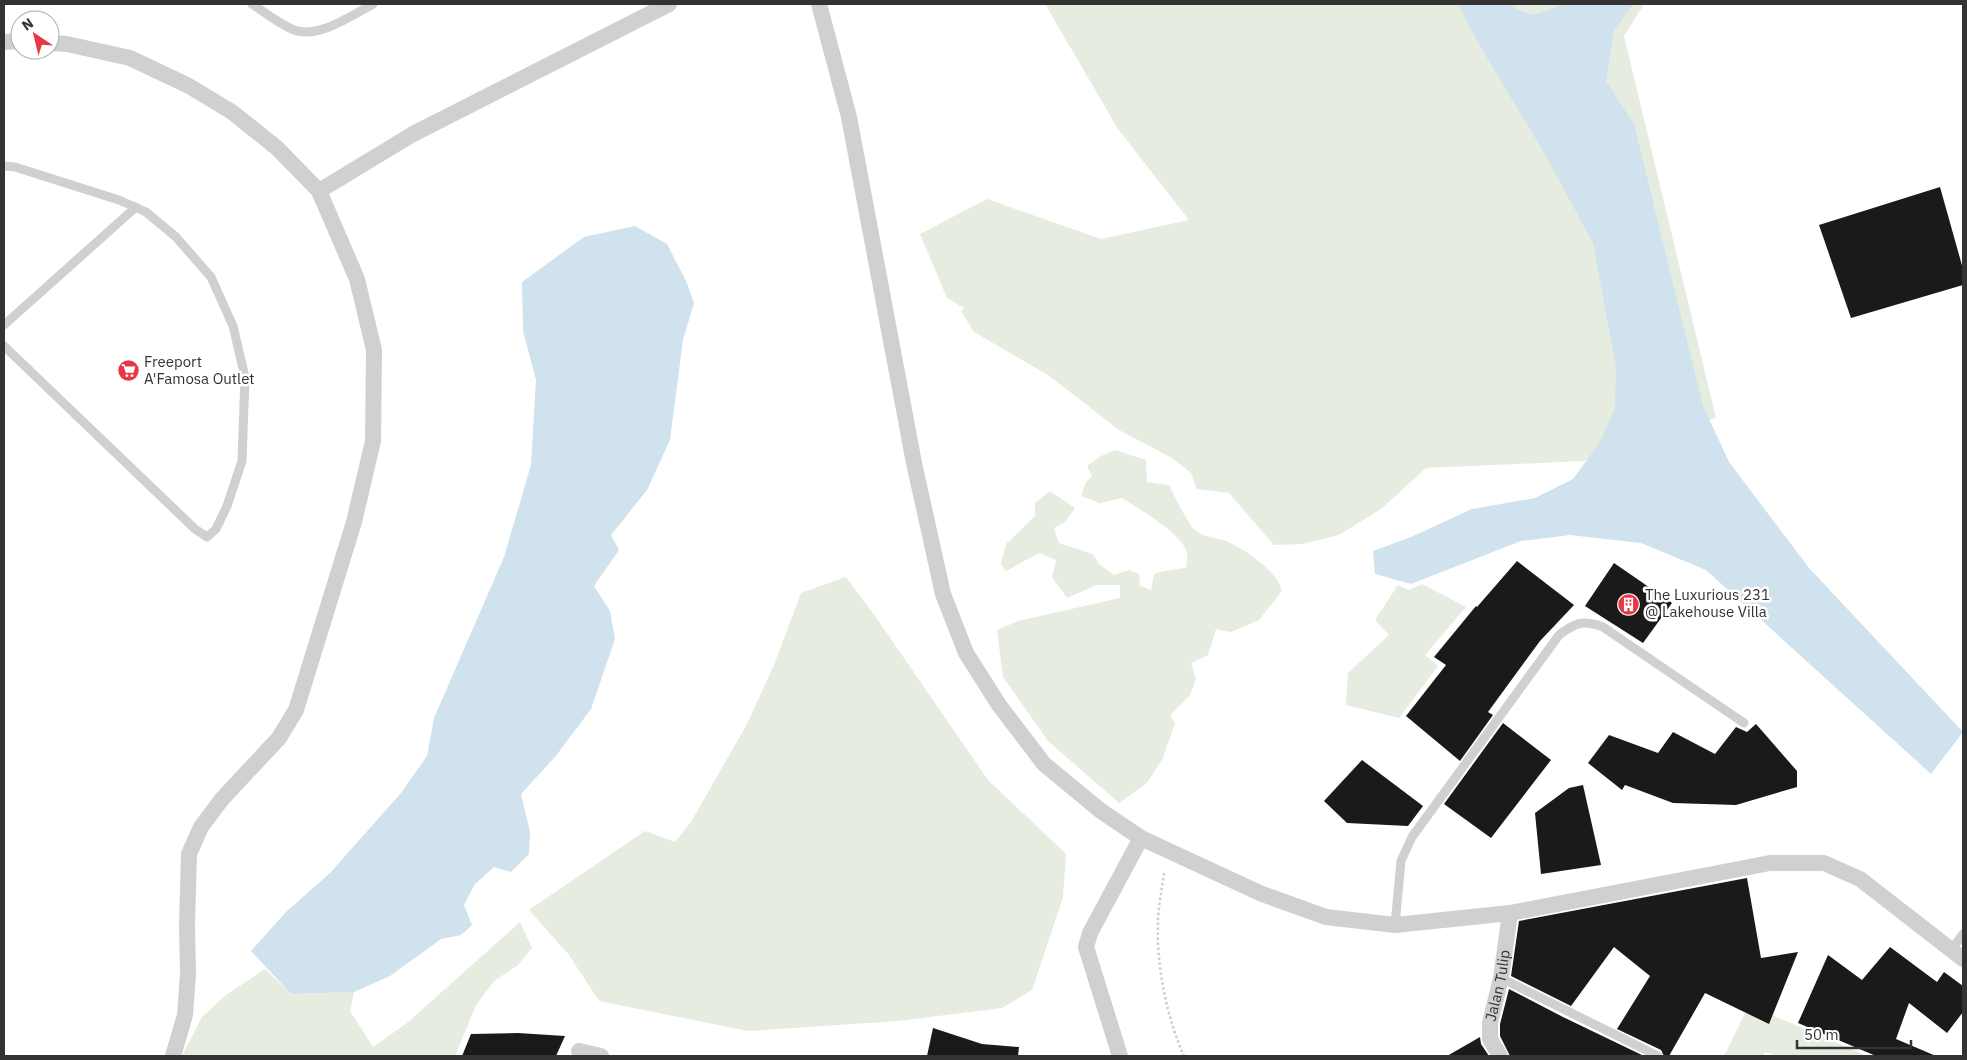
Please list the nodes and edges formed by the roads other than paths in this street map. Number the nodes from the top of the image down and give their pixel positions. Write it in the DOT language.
graph roads {
  1 [pos="252,4"];
  2 [pos="373,4"];
  3 [pos="669,4"];
  4 [pos="818,4"];
  5 [pos="60,44"];
  6 [pos="4,166"];
  7 [pos="319,191"];
  8 [pos="136,207"];
  9 [pos="4,325"];
  10 [pos="4,346"];
  11 [pos="1744,723"];
  12 [pos="1141,838"];
  13 [pos="1510,913"];
  14 [pos="1395,925"];
  15 [pos="1963,934"];
  16 [pos="1958,954"];
  17 [pos="1501,978"];
  18 [pos="579,1051"];
  19 [pos="173,1056"];
  20 [pos="601,1056"];
  21 [pos="1120,1056"];
  22 [pos="1500,1056"];
  23 [pos="1658,1056"];
  1 -- 2 [label="lane"];
  3 -- 7 [label="street"];
  4 -- 12 [label="street"];
  5 -- 7 [label="street"];
  6 -- 8 [label="lane"];
  7 -- 19 [label="street"];
  8 -- 9 [label="lane"];
  8 -- 10 [label="lane"];
  11 -- 14 [label="lane"];
  12 -- 14 [label="street"];
  12 -- 21 [label="street"];
  13 -- 14 [label="street"];
  13 -- 16 [label="street"];
  13 -- 17 [label="street, Jalan Tulip"];
  15 -- 16 [label="lane"];
  17 -- 22 [label="street, Jalan Tulip"];
  17 -- 23 [label="lane"];
  18 -- 20 [label="street"];
}
